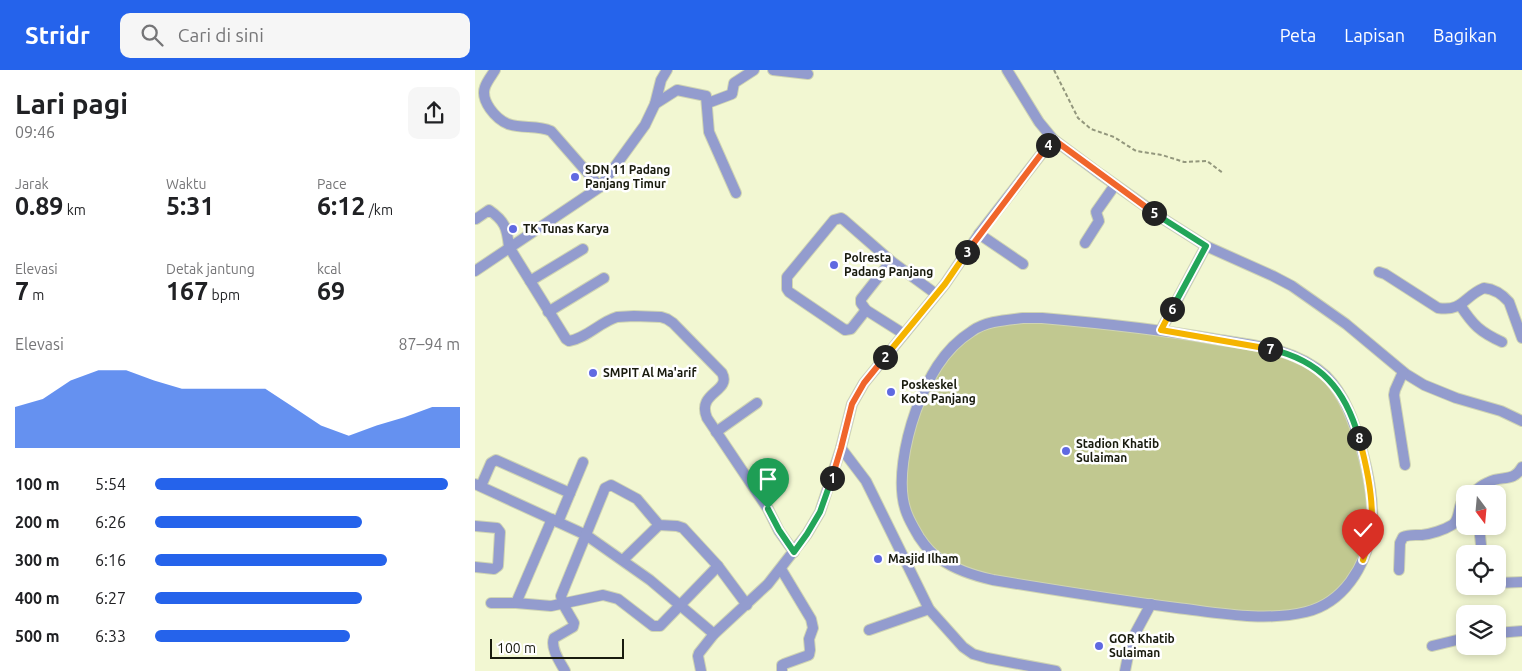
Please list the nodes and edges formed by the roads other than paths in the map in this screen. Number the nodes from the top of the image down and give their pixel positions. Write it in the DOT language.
graph roads {
  1 [pos="495,70"];
  2 [pos="667,70"];
  3 [pos="754,70"];
  4 [pos="773,70"];
  5 [pos="1007,70"];
  6 [pos="808,74"];
  7 [pos="708,103"];
  8 [pos="655,104"];
  9 [pos="1053,139"];
  10 [pos="1115,186"];
  11 [pos="600,187"];
  12 [pos="736,193"];
  13 [pos="477,219"];
  14 [pos="979,234"];
  15 [pos="1085,243"];
  16 [pos="1206,246"];
  17 [pos="509,247"];
  18 [pos="583,249"];
  19 [pos="891,261"];
  20 [pos="1023,264"];
  21 [pos="475,271"];
  22 [pos="1379,272"];
  23 [pos="604,278"];
  24 [pos="530,281"];
  25 [pos="935,294"];
  26 [pos="1459,305"];
  27 [pos="866,310"];
  28 [pos="549,312"];
  29 [pos="1161,330"];
  30 [pos="904,334"];
  31 [pos="1522,338"];
  32 [pos="1502,342"];
  33 [pos="1403,372"];
  34 [pos="757,403"];
  35 [pos="1522,421"];
  36 [pos="716,432"];
  37 [pos="841,448"];
  38 [pos="583,462"];
  39 [pos="1405,465"];
  40 [pos="1522,468"];
  41 [pos="478,485"];
  42 [pos="1483,485"];
  43 [pos="570,493"];
  44 [pos="555,520"];
  45 [pos="1456,520"];
  46 [pos="659,525"];
  47 [pos="475,526"];
  48 [pos="586,535"];
  49 [pos="794,552"];
  50 [pos="623,560"];
  51 [pos="718,566"];
  52 [pos="475,567"];
  53 [pos="781,569"];
  54 [pos="1399,570"];
  55 [pos="1522,582"];
  56 [pos="1506,583"];
  57 [pos="516,602"];
  58 [pos="491,604"];
  59 [pos="563,604"];
  60 [pos="1151,604"];
  61 [pos="681,605"];
  62 [pos="747,605"];
  63 [pos="929,609"];
  64 [pos="869,630"];
  65 [pos="1522,631"];
  66 [pos="1506,632"];
  67 [pos="714,634"];
  68 [pos="1456,640"];
  69 [pos="1432,646"];
  70 [pos="565,671"];
  71 [pos="701,671"];
  72 [pos="782,671"];
  73 [pos="1056,671"];
  74 [pos="1125,671"];
  1 -- 11 [label="street"];
  2 -- 8 [label="street"];
  3 -- 7 [label="street"];
  4 -- 6 [label="street"];
  5 -- 9 [label="street"];
  7 -- 8 [label="street"];
  7 -- 12 [label="street"];
  8 -- 11 [label="street"];
  9 -- 10 [label="street"];
  9 -- 14 [label="street"];
  10 -- 15 [label="street"];
  10 -- 16 [label="street"];
  11 -- 17 [label="street"];
  13 -- 17 [label="street"];
  14 -- 20 [label="street"];
  14 -- 25 [label="street"];
  16 -- 29 [label="street"];
  16 -- 33 [label="street"];
  17 -- 21 [label="street"];
  17 -- 24 [label="street"];
  18 -- 24 [label="street"];
  19 -- 25 [label="street"];
  19 -- 27 [label="street"];
  19 -- 27 [label="street"];
  22 -- 26 [label="street"];
  23 -- 28 [label="street"];
  24 -- 28 [label="street"];
  25 -- 30 [label="street"];
  26 -- 31 [label="street"];
  26 -- 32 [label="street"];
  27 -- 30 [label="street"];
  28 -- 36 [label="street"];
  29 -- 60 [label="street"];
  29 -- 60 [label="street"];
  30 -- 37 [label="street"];
  33 -- 35 [label="street"];
  33 -- 39 [label="street"];
  34 -- 36 [label="street"];
  36 -- 49 [label="street"];
  37 -- 49 [label="street"];
  37 -- 63 [label="street"];
  38 -- 43 [label="street"];
  40 -- 42 [label="street"];
  41 -- 43 [label="street"];
  41 -- 44 [label="street"];
  43 -- 44 [label="street"];
  44 -- 48 [label="street"];
  44 -- 57 [label="street"];
  45 -- 54 [label="street"];
  46 -- 48 [label="street"];
  46 -- 50 [label="street"];
  46 -- 51 [label="street"];
  47 -- 52 [label="street"];
  48 -- 50 [label="street"];
  48 -- 59 [label="street"];
  49 -- 53 [label="street"];
  50 -- 61 [label="street"];
  51 -- 61 [label="street"];
  51 -- 62 [label="street"];
  53 -- 62 [label="street"];
  53 -- 72 [label="street"];
  55 -- 56 [label="street"];
  57 -- 58 [label="street"];
  57 -- 59 [label="street"];
  59 -- 61 [label="street"];
  59 -- 70 [label="street"];
  60 -- 74 [label="street"];
  61 -- 67 [label="street"];
  62 -- 67 [label="street"];
  63 -- 64 [label="street"];
  63 -- 73 [label="street"];
  65 -- 66 [label="street"];
  67 -- 71 [label="street"];
  68 -- 69 [label="street"];
}
